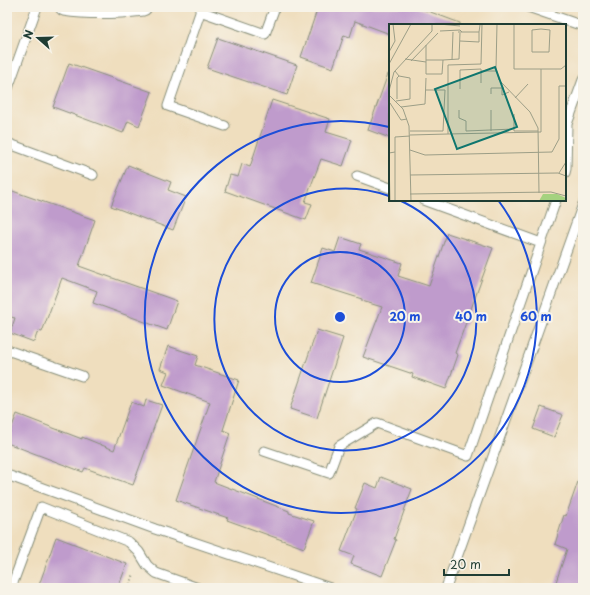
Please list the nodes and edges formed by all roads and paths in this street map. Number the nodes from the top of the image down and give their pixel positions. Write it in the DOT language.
graph roads {
  1 [pos="37,7"];
  2 [pos="64,7"];
  3 [pos="142,7"];
  4 [pos="274,7"];
  5 [pos="528,7"];
  6 [pos="201,9"];
  7 [pos="583,26"];
  8 [pos="583,80"];
  9 [pos="7,91"];
  10 [pos="225,126"];
  11 [pos="7,143"];
  12 [pos="566,169"];
  13 [pos="93,175"];
  14 [pos="357,176"];
  15 [pos="389,188"];
  16 [pos="426,201"];
  17 [pos="556,201"];
  18 [pos="583,204"];
  19 [pos="541,243"];
  20 [pos="7,350"];
  21 [pos="82,376"];
  22 [pos="264,451"];
  23 [pos="7,474"];
  24 [pos="11,588"];
  25 [pos="198,588"];
  26 [pos="330,588"];
  27 [pos="446,588"];
  1 -- 9 [label="lane"];
  2 -- 3 [label="street"];
  4 -- 6 [label="lane"];
  5 -- 7 [label="lane"];
  6 -- 10 [label="lane"];
  8 -- 12 [label="lane"];
  11 -- 13 [label="lane"];
  14 -- 15 [label="lane"];
  16 -- 19 [label="lane"];
  17 -- 19 [label="lane"];
  18 -- 27 [label="lane"];
  19 -- 22 [label="lane"];
  20 -- 21 [label="lane"];
  23 -- 26 [label="lane"];
  24 -- 25 [label="lane"];
}
